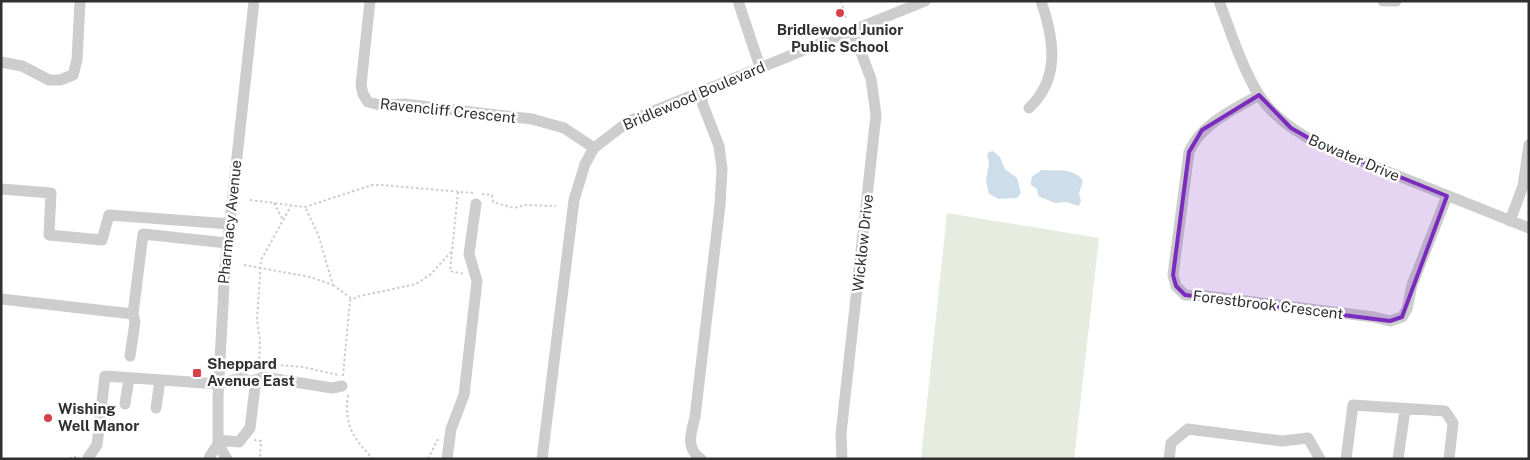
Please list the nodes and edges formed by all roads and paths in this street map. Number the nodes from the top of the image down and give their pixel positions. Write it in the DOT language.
graph roads {
  1 [pos="80,1"];
  2 [pos="254,1"];
  3 [pos="370,1"];
  4 [pos="738,1"];
  5 [pos="840,1"];
  6 [pos="925,1"];
  7 [pos="1042,1"];
  8 [pos="1219,1"];
  9 [pos="1383,1"];
  10 [pos="1396,1"];
  11 [pos="846,18"];
  12 [pos="853,31"];
  13 [pos="1,62"];
  14 [pos="760,67"];
  15 [pos="700,92"];
  16 [pos="1259,95"];
  17 [pos="1029,108"];
  18 [pos="1529,145"];
  19 [pos="594,148"];
  20 [pos="1,189"];
  21 [pos="458,192"];
  22 [pos="1447,196"];
  23 [pos="250,200"];
  24 [pos="274,202"];
  25 [pos="476,204"];
  26 [pos="292,206"];
  27 [pos="556,206"];
  28 [pos="305,208"];
  29 [pos="283,221"];
  30 [pos="1510,221"];
  31 [pos="230,224"];
  32 [pos="1529,228"];
  33 [pos="227,243"];
  34 [pos="452,252"];
  35 [pos="244,265"];
  36 [pos="261,268"];
  37 [pos="466,279"];
  38 [pos="333,285"];
  39 [pos="1,299"];
  40 [pos="352,299"];
  41 [pos="133,314"];
  42 [pos="130,356"];
  43 [pos="241,362"];
  44 [pos="258,364"];
  45 [pos="129,378"];
  46 [pos="160,380"];
  47 [pos="252,381"];
  48 [pos="344,382"];
  49 [pos="219,384"];
  50 [pos="125,404"];
  51 [pos="156,408"];
  52 [pos="1405,410"];
  53 [pos="440,434"];
  54 [pos="252,440"];
  55 [pos="218,442"];
  56 [pos="88,458"];
  57 [pos="210,459"];
  58 [pos="227,459"];
  59 [pos="260,459"];
  60 [pos="373,459"];
  61 [pos="428,459"];
  62 [pos="447,459"];
  63 [pos="542,459"];
  64 [pos="701,459"];
  65 [pos="842,459"];
  66 [pos="1169,459"];
  67 [pos="1320,459"];
  68 [pos="1346,459"];
  69 [pos="1398,459"];
  70 [pos="1449,459"];
  1 -- 13 [label="street"];
  2 -- 31 [label="street, Pharmacy Avenue"];
  3 -- 19 [label="street, Ravencliff Crescent"];
  4 -- 14 [label="street"];
  5 -- 11 [label="path"];
  6 -- 12 [label="street, Bridlewood Boulevard"];
  7 -- 17 [label="street"];
  8 -- 16 [label="street, Bowater Drive"];
  9 -- 10 [label="street"];
  12 -- 14 [label="street, Bridlewood Boulevard"];
  12 -- 65 [label="street, Wicklow Drive"];
  14 -- 15 [label="street, Bridlewood Boulevard"];
  15 -- 19 [label="street, Bridlewood Boulevard"];
  15 -- 64 [label="street"];
  16 -- 22 [label="street, Bowater Drive"];
  16 -- 22 [label="street, Forestbrook Crescent"];
  18 -- 30 [label="street"];
  19 -- 63 [label="street, Bridlewood Boulevard"];
  20 -- 31 [label="street"];
  21 -- 27 [label="path"];
  21 -- 28 [label="path"];
  21 -- 34 [label="path"];
  22 -- 30 [label="street, Bowater Drive"];
  23 -- 24 [label="path"];
  24 -- 26 [label="path"];
  24 -- 29 [label="path"];
  25 -- 62 [label="street"];
  26 -- 28 [label="path"];
  26 -- 29 [label="path"];
  28 -- 38 [label="path"];
  29 -- 36 [label="path"];
  30 -- 32 [label="street, Bowater Drive"];
  31 -- 33 [label="street, Pharmacy Avenue"];
  33 -- 41 [label="street"];
  33 -- 49 [label="street, Pharmacy Avenue"];
  34 -- 37 [label="path"];
  34 -- 40 [label="path"];
  35 -- 36 [label="path"];
  36 -- 38 [label="path"];
  36 -- 44 [label="path"];
  38 -- 40 [label="path"];
  39 -- 41 [label="street"];
  40 -- 48 [label="path"];
  41 -- 42 [label="street"];
  43 -- 44 [label="path"];
  44 -- 48 [label="path"];
  45 -- 46 [label="street"];
  45 -- 50 [label="street"];
  45 -- 56 [label="street"];
  46 -- 49 [label="street"];
  46 -- 51 [label="street"];
  47 -- 48 [label="street"];
  47 -- 49 [label="street"];
  47 -- 55 [label="street"];
  48 -- 60 [label="path"];
  49 -- 55 [label="street, Pharmacy Avenue"];
  52 -- 68 [label="street"];
  52 -- 69 [label="street"];
  52 -- 70 [label="street"];
  53 -- 61 [label="path"];
  54 -- 59 [label="path"];
  55 -- 57 [label="street, Pharmacy Avenue"];
  55 -- 58 [label="street"];
  66 -- 67 [label="street"];
}
